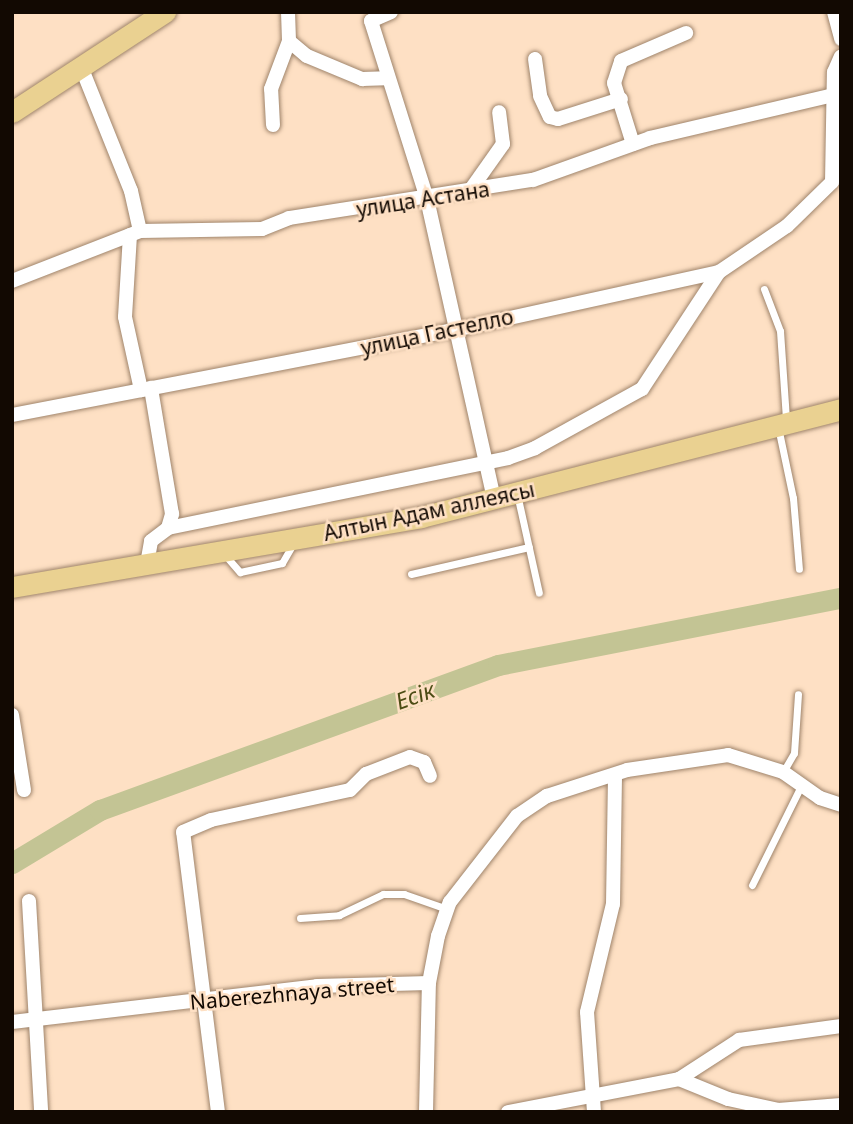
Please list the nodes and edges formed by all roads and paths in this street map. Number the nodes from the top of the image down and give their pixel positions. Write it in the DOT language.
graph roads {
  1 [pos="165,12"];
  2 [pos="288,12"];
  3 [pos="391,12"];
  4 [pos="834,12"];
  5 [pos="686,33"];
  6 [pos="841,39"];
  7 [pos="289,41"];
  8 [pos="841,56"];
  9 [pos="535,59"];
  10 [pos="82,69"];
  11 [pos="386,78"];
  12 [pos="833,96"];
  13 [pos="621,99"];
  14 [pos="12,112"];
  15 [pos="499,112"];
  16 [pos="273,125"];
  17 [pos="633,144"];
  18 [pos="836,183"];
  19 [pos="470,192"];
  20 [pos="427,199"];
  21 [pos="135,233"];
  22 [pos="719,272"];
  23 [pos="12,281"];
  24 [pos="764,289"];
  25 [pos="455,330"];
  26 [pos="146,389"];
  27 [pos="841,410"];
  28 [pos="12,415"];
  29 [pos="782,425"];
  30 [pos="483,464"];
  31 [pos="517,494"];
  32 [pos="494,499"];
  33 [pos="168,528"];
  34 [pos="529,547"];
  35 [pos="146,564"];
  36 [pos="799,569"];
  37 [pos="411,573"];
  38 [pos="12,587"];
  39 [pos="539,593"];
  40 [pos="798,694"];
  41 [pos="12,715"];
  42 [pos="783,772"];
  43 [pos="615,775"];
  44 [pos="430,776"];
  45 [pos="802,783"];
  46 [pos="24,790"];
  47 [pos="841,805"];
  48 [pos="752,885"];
  49 [pos="29,901"];
  50 [pos="447,909"];
  51 [pos="300,918"];
  52 [pos="429,982"];
  53 [pos="205,999"];
  54 [pos="36,1019"];
  55 [pos="12,1022"];
  56 [pos="841,1026"];
  57 [pos="678,1079"];
  58 [pos="592,1096"];
  59 [pos="841,1105"];
  60 [pos="778,1111"];
  61 [pos="41,1112"];
  62 [pos="218,1112"];
  63 [pos="426,1112"];
  64 [pos="508,1112"];
  65 [pos="594,1112"];
  1 -- 10 [label="main road"];
  2 -- 7 [label="street"];
  3 -- 11 [label="street"];
  4 -- 6 [label="street"];
  5 -- 13 [label="street"];
  7 -- 11 [label="street"];
  7 -- 16 [label="street"];
  8 -- 12 [label="street"];
  9 -- 13 [label="street"];
  10 -- 14 [label="main road"];
  10 -- 21 [label="street"];
  11 -- 20 [label="street"];
  12 -- 17 [label="street, улица Астана"];
  12 -- 18 [label="street"];
  13 -- 17 [label="street"];
  15 -- 19 [label="street"];
  17 -- 19 [label="street, улица Астана"];
  18 -- 22 [label="street, улица Гастелло"];
  19 -- 20 [label="street, улица Астана"];
  20 -- 21 [label="street, улица Астана"];
  20 -- 25 [label="street"];
  21 -- 23 [label="street, улица Астана"];
  21 -- 26 [label="street"];
  22 -- 25 [label="street, улица Гастелло"];
  22 -- 30 [label="street"];
  24 -- 29 [label="lane"];
  25 -- 26 [label="street, улица Гастелло"];
  25 -- 30 [label="street"];
  26 -- 28 [label="street, улица Гастелло"];
  26 -- 33 [label="street"];
  27 -- 29 [label="main road, Алтын Адам аллеясы"];
  29 -- 31 [label="main road, Алтын Адам аллеясы"];
  29 -- 36 [label="lane"];
  30 -- 32 [label="street"];
  30 -- 33 [label="street"];
  31 -- 32 [label="main road, Алтын Адам аллеясы"];
  31 -- 34 [label="lane"];
  32 -- 35 [label="main road, Алтын Адам аллеясы"];
  33 -- 35 [label="street"];
  34 -- 37 [label="lane"];
  34 -- 39 [label="lane"];
  35 -- 38 [label="main road, Алтын Адам аллеясы"];
  40 -- 42 [label="lane"];
  41 -- 46 [label="street"];
  42 -- 43 [label="street"];
  42 -- 45 [label="street"];
  43 -- 50 [label="street"];
  43 -- 58 [label="street"];
  44 -- 53 [label="street"];
  45 -- 47 [label="street"];
  45 -- 48 [label="lane"];
  49 -- 54 [label="street"];
  50 -- 51 [label="lane"];
  50 -- 52 [label="street"];
  52 -- 53 [label="street, Naberezhnaya street"];
  52 -- 63 [label="street"];
  53 -- 54 [label="street, Naberezhnaya street"];
  53 -- 62 [label="street"];
  54 -- 55 [label="street, Naberezhnaya street"];
  54 -- 61 [label="street"];
  56 -- 57 [label="street"];
  57 -- 58 [label="street"];
  57 -- 60 [label="street"];
  58 -- 64 [label="street"];
  58 -- 65 [label="street"];
  59 -- 60 [label="street"];
}
